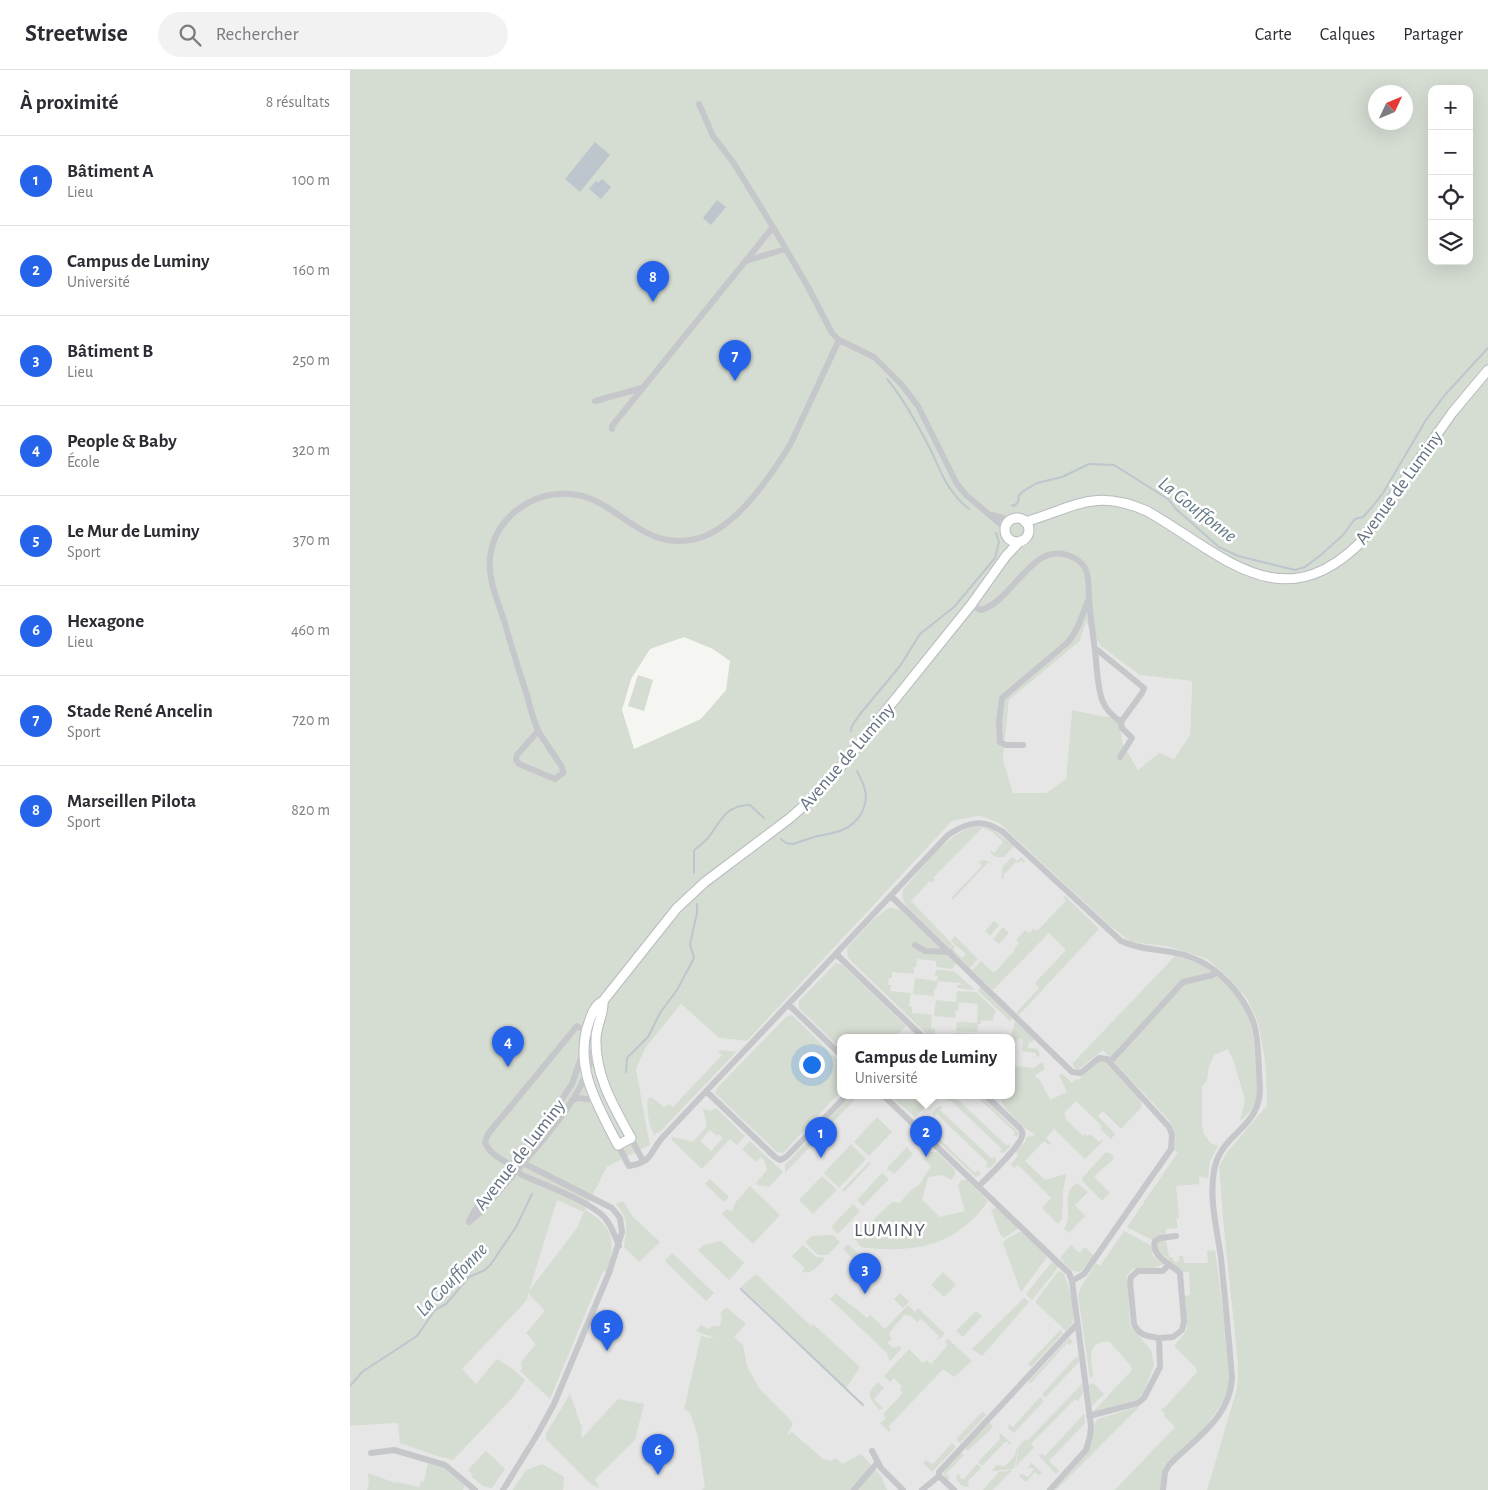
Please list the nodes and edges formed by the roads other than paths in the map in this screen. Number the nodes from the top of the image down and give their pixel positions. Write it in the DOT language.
graph roads {
  1 [pos="699,104"];
  2 [pos="773,227"];
  3 [pos="785,250"];
  4 [pos="746,261"];
  5 [pos="839,340"];
  6 [pos="1488,370"];
  7 [pos="642,388"];
  8 [pos="595,401"];
  9 [pos="612,429"];
  10 [pos="1007,524"];
  11 [pos="1027,526"];
  12 [pos="1009,539"];
  13 [pos="1020,541"];
  14 [pos="1006,556"];
  15 [pos="1088,598"];
  16 [pos="971,606"];
  17 [pos="1095,648"];
  18 [pos="1121,722"];
  19 [pos="538,731"];
  20 [pos="1023,745"];
  21 [pos="1120,757"];
  22 [pos="892,896"];
  23 [pos="916,945"];
  24 [pos="950,952"];
  25 [pos="836,954"];
  26 [pos="1216,972"];
  27 [pos="603,1001"];
  28 [pos="788,1004"];
  29 [pos="586,1031"];
  30 [pos="920,1034"];
  31 [pos="596,1037"];
  32 [pos="584,1048"];
  33 [pos="837,1051"];
  34 [pos="1110,1062"];
  35 [pos="586,1076"];
  36 [pos="706,1091"];
  37 [pos="843,1099"];
  38 [pos="887,1099"];
  39 [pos="989,1099"];
  40 [pos="572,1100"];
  41 [pos="595,1100"];
  42 [pos="631,1138"];
  43 [pos="618,1145"];
  44 [pos="643,1161"];
  45 [pos="522,1163"];
  46 [pos="510,1165"];
  47 [pos="516,1171"];
  48 [pos="979,1186"];
  49 [pos="1176,1236"];
  50 [pos="619,1246"];
  51 [pos="1169,1264"];
  52 [pos="1072,1281"];
  53 [pos="1077,1324"];
  54 [pos="1158,1338"];
  55 [pos="1090,1416"];
  56 [pos="872,1451"];
  57 [pos="371,1453"];
  58 [pos="878,1462"];
  59 [pos="939,1476"];
  60 [pos="475,1490"];
  61 [pos="503,1490"];
  62 [pos="854,1490"];
  63 [pos="903,1490"];
  64 [pos="922,1490"];
  65 [pos="954,1490"];
  66 [pos="1050,1490"];
  67 [pos="1163,1490"];
  1 -- 2 [label="street"];
  2 -- 3 [label="street"];
  2 -- 4 [label="street"];
  3 -- 4 [label="street"];
  3 -- 5 [label="street"];
  4 -- 7 [label="street"];
  5 -- 10 [label="street"];
  5 -- 19 [label="street"];
  6 -- 11 [label="street, Avenue de Luminy"];
  7 -- 8 [label="street"];
  7 -- 9 [label="street"];
  10 -- 11 [label="street"];
  10 -- 12 [label="street"];
  11 -- 13 [label="street"];
  12 -- 13 [label="street"];
  12 -- 14 [label="street, Avenue de Luminy"];
  13 -- 14 [label="street, Avenue de Luminy"];
  14 -- 16 [label="street, Avenue de Luminy"];
  15 -- 16 [label="street"];
  15 -- 17 [label="street"];
  15 -- 20 [label="street"];
  16 -- 27 [label="street, Avenue de Luminy"];
  17 -- 18 [label="street"];
  17 -- 18 [label="street"];
  18 -- 21 [label="street"];
  19 -- 19 [label="street"];
  22 -- 24 [label="street"];
  22 -- 25 [label="street"];
  22 -- 26 [label="street"];
  23 -- 24 [label="street"];
  24 -- 34 [label="street"];
  25 -- 28 [label="street"];
  25 -- 30 [label="street"];
  26 -- 34 [label="street"];
  26 -- 67 [label="street"];
  27 -- 29 [label="street, Avenue de Luminy"];
  27 -- 31 [label="street, Avenue de Luminy"];
  28 -- 33 [label="street"];
  28 -- 36 [label="street"];
  29 -- 31 [label="street"];
  29 -- 32 [label="street, Avenue de Luminy"];
  29 -- 46 [label="street"];
  31 -- 35 [label="street, Avenue de Luminy"];
  31 -- 42 [label="street, Avenue de Luminy"];
  32 -- 35 [label="street, Avenue de Luminy"];
  32 -- 46 [label="street, Avenue de Luminy"];
  34 -- 52 [label="street"];
  35 -- 40 [label="street, Avenue de Luminy"];
  35 -- 41 [label="street, Avenue de Luminy"];
  36 -- 37 [label="street"];
  36 -- 44 [label="street"];
  38 -- 48 [label="street"];
  39 -- 48 [label="street"];
  40 -- 41 [label="street, Avenue de Luminy"];
  40 -- 45 [label="street, Avenue de Luminy"];
  41 -- 43 [label="street, Avenue de Luminy"];
  42 -- 43 [label="street"];
  42 -- 44 [label="street"];
  43 -- 44 [label="street"];
  45 -- 46 [label="street"];
  45 -- 47 [label="street, Avenue de Luminy"];
  45 -- 50 [label="street"];
  46 -- 47 [label="street"];
  46 -- 47 [label="street, Avenue de Luminy"];
  47 -- 50 [label="street"];
  48 -- 52 [label="street"];
  49 -- 51 [label="street"];
  50 -- 61 [label="street"];
  51 -- 54 [label="street"];
  51 -- 54 [label="street"];
  52 -- 53 [label="street"];
  53 -- 55 [label="street"];
  53 -- 59 [label="street"];
  54 -- 55 [label="street"];
  55 -- 66 [label="street"];
  56 -- 58 [label="street"];
  57 -- 60 [label="street"];
  58 -- 62 [label="street"];
  58 -- 63 [label="street"];
  59 -- 64 [label="street"];
  59 -- 65 [label="street"];
}
